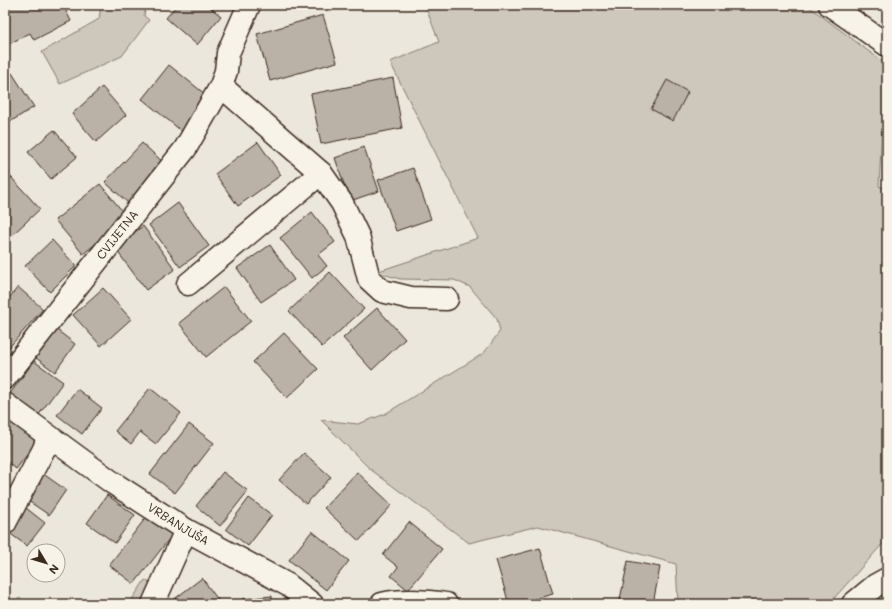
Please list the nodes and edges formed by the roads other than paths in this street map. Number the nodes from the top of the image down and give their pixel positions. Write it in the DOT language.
graph roads {
  1 [pos="249,5"];
  2 [pos="830,5"];
  3 [pos="887,45"];
  4 [pos="221,86"];
  5 [pos="321,173"];
  6 [pos="188,284"];
  7 [pos="447,299"];
  8 [pos="5,378"];
  9 [pos="5,404"];
  10 [pos="48,437"];
  11 [pos="5,523"];
  12 [pos="186,530"];
  13 [pos="887,579"];
  14 [pos="153,604"];
  15 [pos="312,604"];
  16 [pos="382,604"];
  17 [pos="446,604"];
  18 [pos="853,604"];
  1 -- 4 [label="street, CVIJETNA"];
  2 -- 3 [label="street"];
  4 -- 5 [label="street"];
  4 -- 8 [label="street, CVIJETNA"];
  5 -- 6 [label="street"];
  5 -- 7 [label="street"];
  9 -- 10 [label="street, VRBANJUŠA"];
  10 -- 11 [label="street"];
  10 -- 12 [label="street, VRBANJUŠA"];
  12 -- 14 [label="street"];
  12 -- 15 [label="street, VRBANJUŠA"];
  13 -- 18 [label="street"];
  16 -- 17 [label="street"];
}
